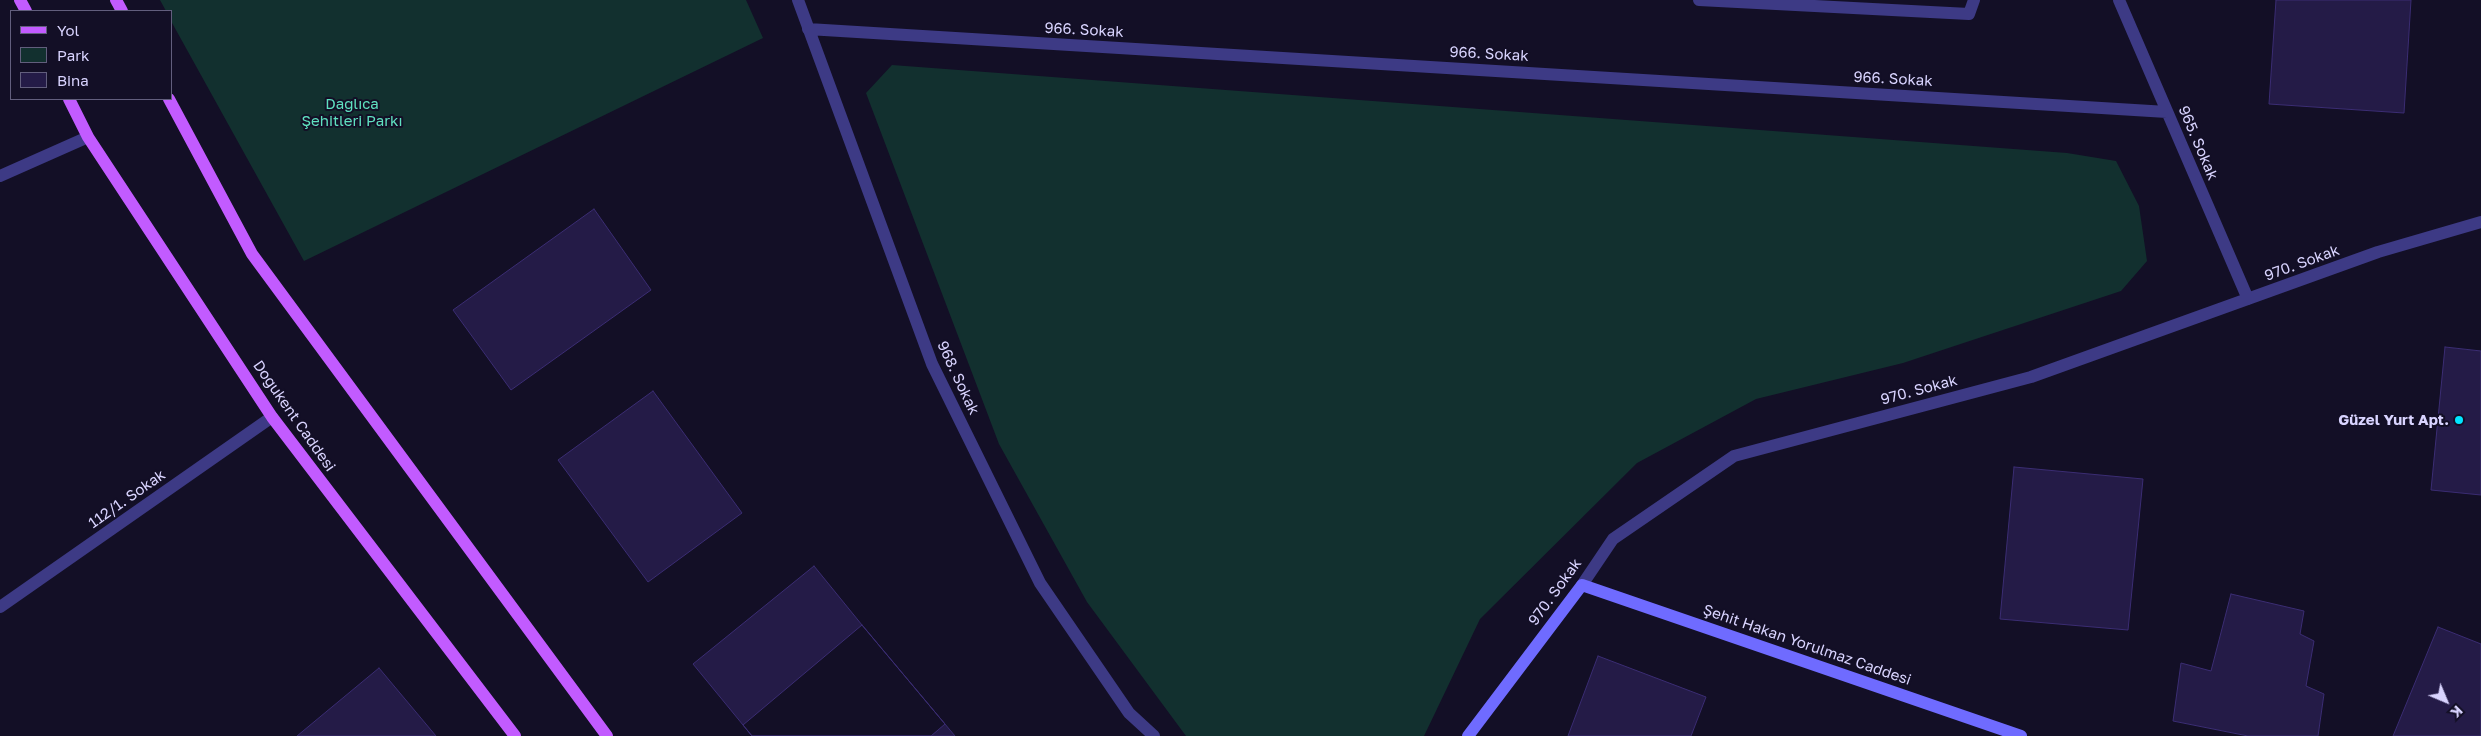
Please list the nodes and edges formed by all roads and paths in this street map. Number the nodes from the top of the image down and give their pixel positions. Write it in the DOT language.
graph roads {
  1 [pos="798,0"];
  2 [pos="1699,0"];
  3 [pos="1709,0"];
  4 [pos="1974,0"];
  5 [pos="2119,0"];
  6 [pos="808,29"];
  7 [pos="70,100"];
  8 [pos="170,100"];
  9 [pos="2167,112"];
  10 [pos="88,137"];
  11 [pos="0,176"];
  12 [pos="2481,222"];
  13 [pos="2248,299"];
  14 [pos="272,417"];
  15 [pos="1582,585"];
  16 [pos="0,607"];
  17 [pos="509,734"];
  18 [pos="607,736"];
  19 [pos="1154,736"];
  20 [pos="1468,736"];
  21 [pos="2021,736"];
  1 -- 6 [label="street, 968. Sokak"];
  2 -- 3 [label="street"];
  3 -- 4 [label="street"];
  5 -- 9 [label="street, 965. Sokak"];
  6 -- 9 [label="street, 966. Sokak"];
  6 -- 19 [label="street, 968. Sokak"];
  7 -- 10 [label="main road, Doğukent Caddesi"];
  8 -- 18 [label="main road"];
  9 -- 13 [label="street, 965. Sokak"];
  10 -- 11 [label="street"];
  10 -- 14 [label="main road, Doğukent Caddesi"];
  12 -- 13 [label="street, 970. Sokak"];
  13 -- 15 [label="street, 970. Sokak"];
  14 -- 16 [label="street, 112/1. Sokak"];
  14 -- 17 [label="main road, Doğukent Caddesi"];
  15 -- 20 [label="street, 970. Sokak"];
  15 -- 21 [label="street, Şehit Hakan Yorulmaz Caddesi"];
}
